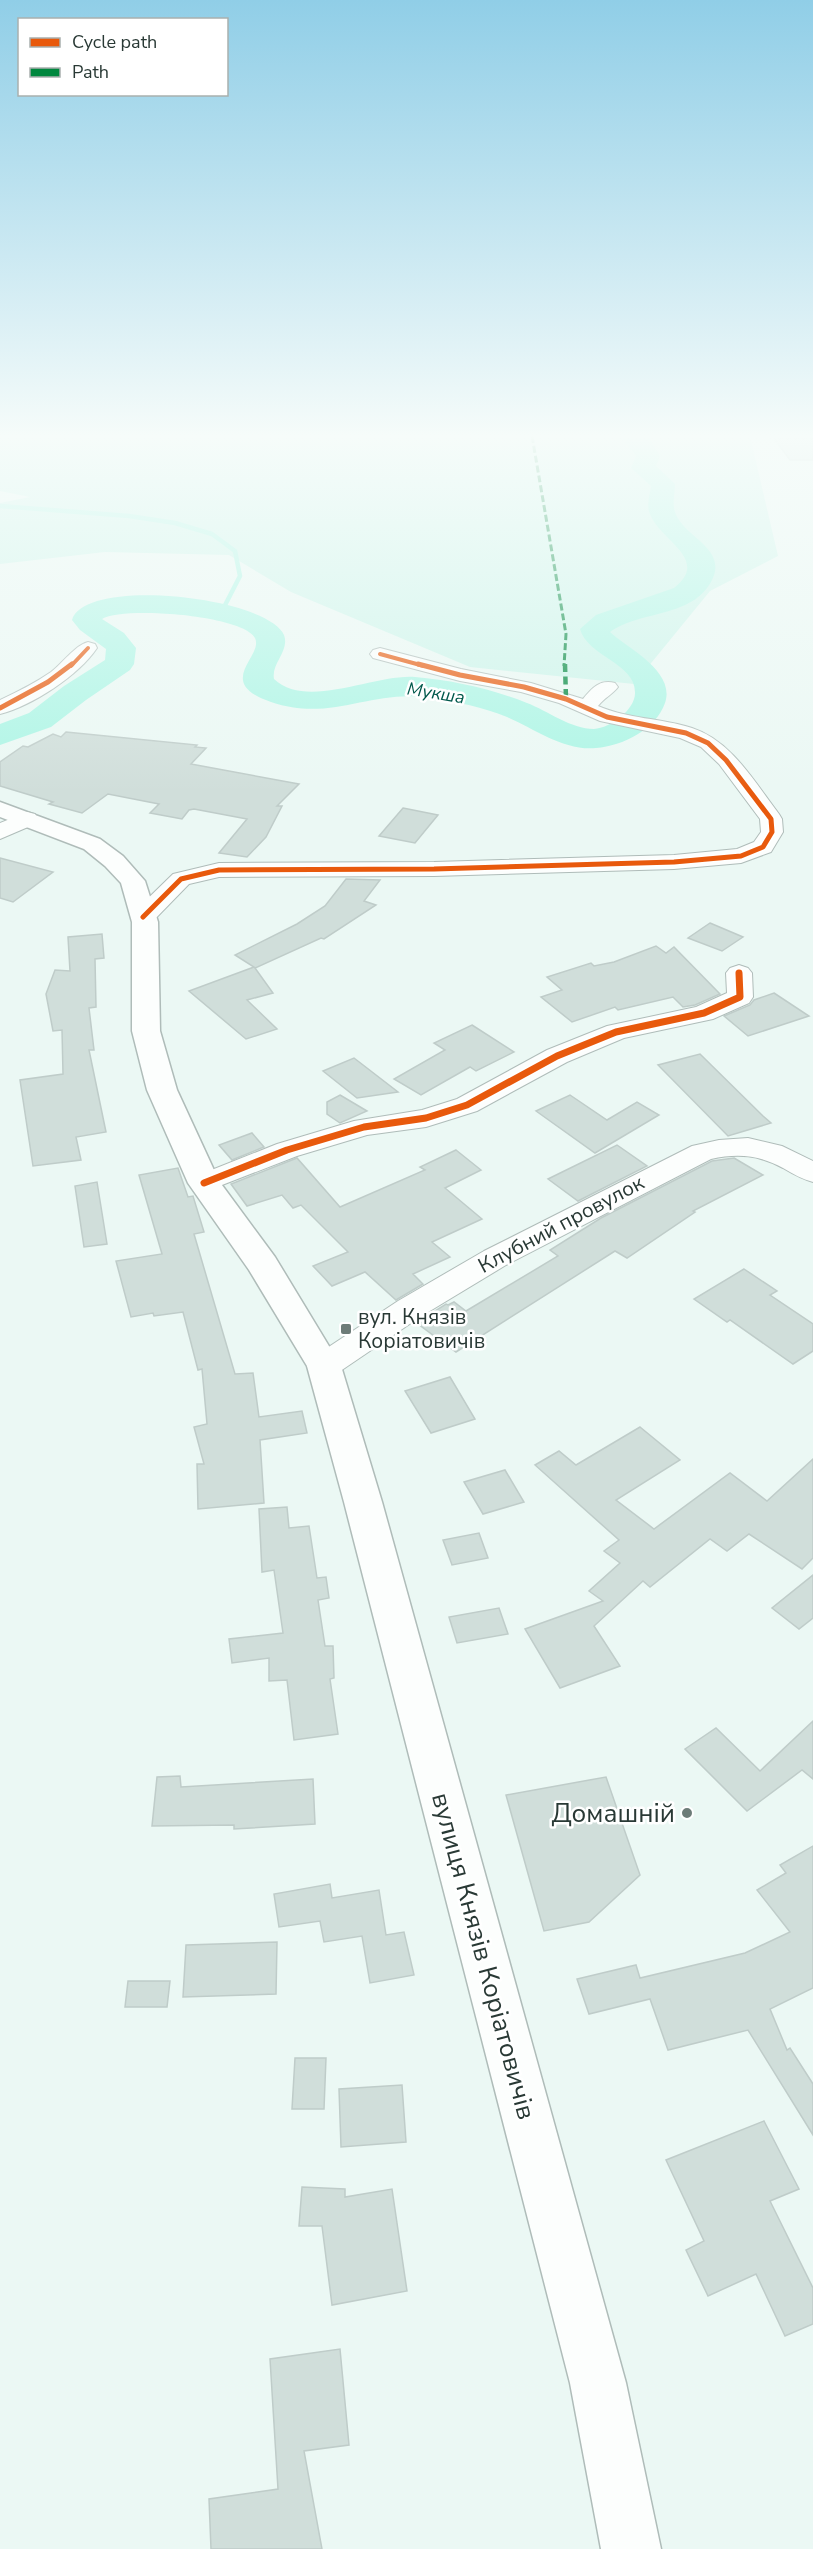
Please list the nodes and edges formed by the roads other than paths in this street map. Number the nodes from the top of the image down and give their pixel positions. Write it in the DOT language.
graph roads {
  1 [pos="88,648"];
  2 [pos="380,654"];
  3 [pos="608,687"];
  4 [pos="0,708"];
  5 [pos="586,708"];
  6 [pos="0,809"];
  7 [pos="27,819"];
  8 [pos="0,832"];
  9 [pos="143,917"];
  10 [pos="739,973"];
  11 [pos="813,1173"];
  12 [pos="204,1183"];
  13 [pos="324,1366"];
  14 [pos="631,2549"];
  1 -- 4 [label="street"];
  2 -- 5 [label="street"];
  3 -- 5 [label="street"];
  5 -- 9 [label="street"];
  6 -- 7 [label="main road, вулиця Князів Коріатовичів"];
  7 -- 8 [label="street"];
  7 -- 9 [label="main road, вулиця Князів Коріатовичів"];
  9 -- 12 [label="main road, вулиця Князів Коріатовичів"];
  10 -- 12 [label="street"];
  11 -- 13 [label="street, Клубний провулок"];
  12 -- 13 [label="main road, вулиця Князів Коріатовичів"];
  13 -- 14 [label="main road, вулиця Князів Коріатовичів"];
}
